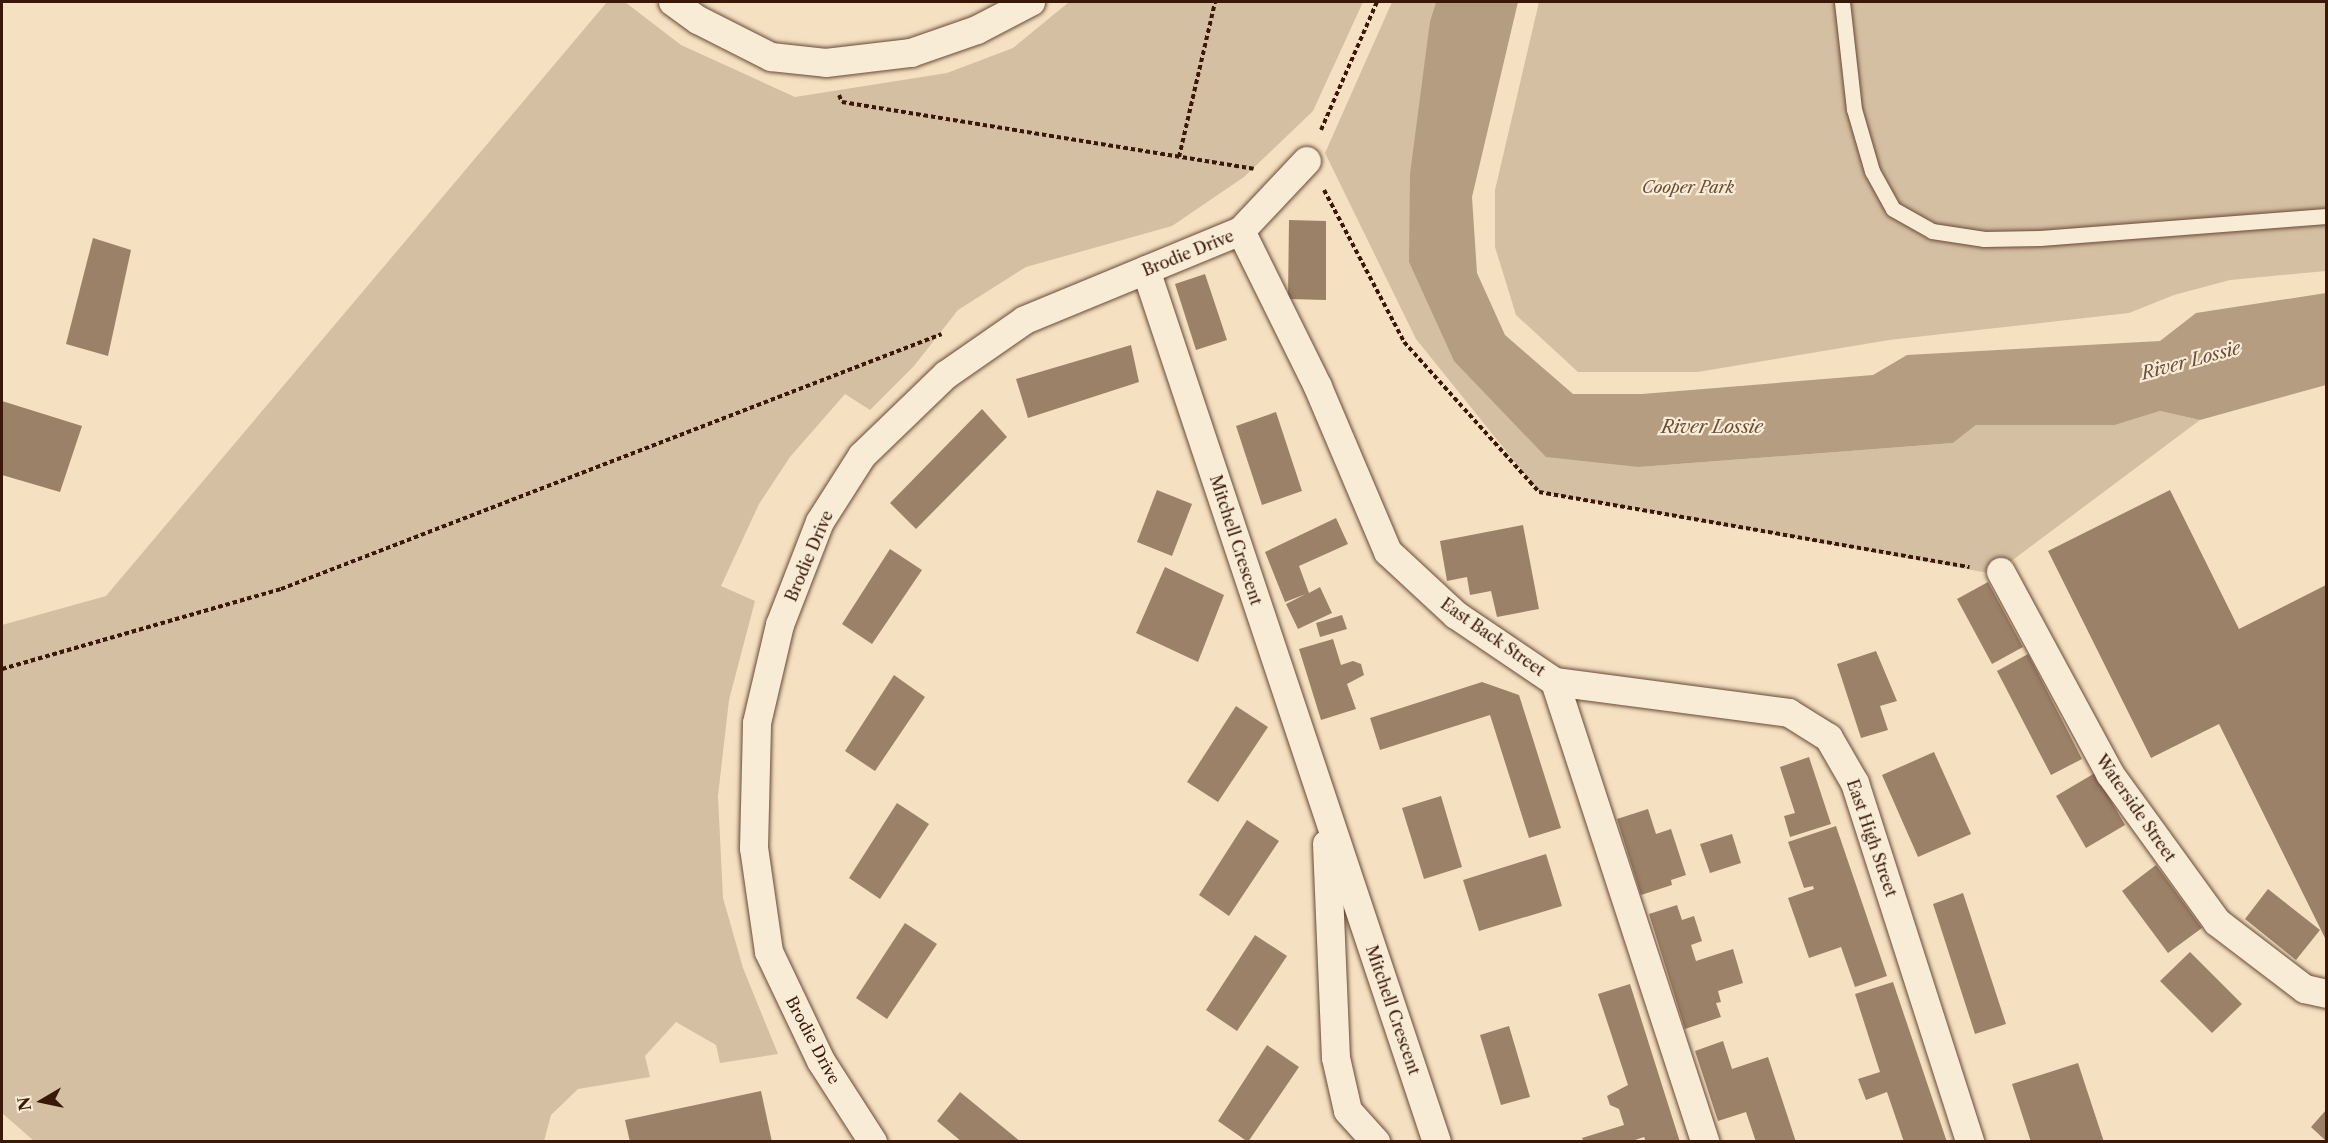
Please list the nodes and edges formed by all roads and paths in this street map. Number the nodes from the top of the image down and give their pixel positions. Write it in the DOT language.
graph roads {
  1 [pos="673,2"];
  2 [pos="1031,2"];
  3 [pos="1215,2"];
  4 [pos="1377,2"];
  5 [pos="1842,2"];
  6 [pos="826,63"];
  7 [pos="1179,157"];
  8 [pos="1307,160"];
  9 [pos="2326,216"];
  10 [pos="1241,231"];
  11 [pos="1146,270"];
  12 [pos="950,331"];
  13 [pos="2001,572"];
  14 [pos="2,669"];
  15 [pos="1555,681"];
  16 [pos="1326,811"];
  17 [pos="2326,994"];
  18 [pos="873,1142"];
  19 [pos="1376,1142"];
  20 [pos="1437,1142"];
  21 [pos="1705,1142"];
  22 [pos="1970,1142"];
  1 -- 6 [label="street"];
  2 -- 6 [label="street"];
  3 -- 7 [label="path"];
  4 -- 8 [label="path"];
  5 -- 9 [label="lane"];
  6 -- 7 [label="path"];
  7 -- 8 [label="path"];
  8 -- 10 [label="street, Brodie Drive"];
  8 -- 13 [label="path"];
  10 -- 11 [label="street, Brodie Drive"];
  10 -- 15 [label="street, East Back Street"];
  11 -- 16 [label="street, Mitchell Crescent"];
  11 -- 18 [label="street, Brodie Drive"];
  12 -- 14 [label="path"];
  13 -- 17 [label="street, Waterside Street"];
  15 -- 21 [label="street, East Back Street"];
  15 -- 22 [label="street, East High Street"];
  16 -- 19 [label="street, Mitchell Crescent"];
  16 -- 20 [label="street, Mitchell Crescent"];
}
